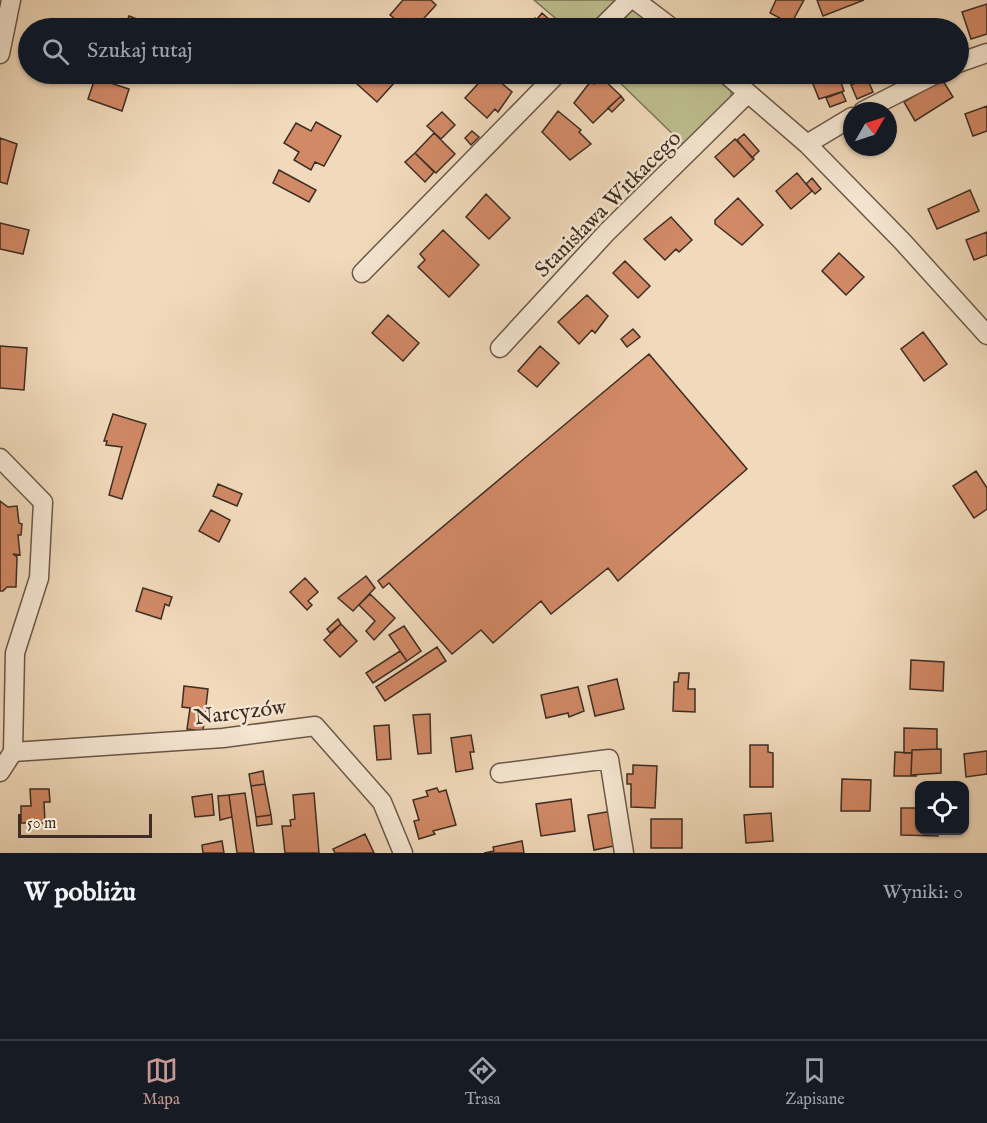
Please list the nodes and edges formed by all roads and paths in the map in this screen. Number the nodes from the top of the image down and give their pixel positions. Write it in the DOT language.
graph roads {
  1 [pos="11,0"];
  2 [pos="629,0"];
  3 [pos="645,3"];
  4 [pos="611,18"];
  5 [pos="661,18"];
  6 [pos="987,53"];
  7 [pos="0,54"];
  8 [pos="969,59"];
  9 [pos="547,84"];
  10 [pos="738,84"];
  11 [pos="916,84"];
  12 [pos="748,93"];
  13 [pos="881,102"];
  14 [pos="843,122"];
  15 [pos="807,144"];
  16 [pos="362,273"];
  17 [pos="987,335"];
  18 [pos="500,348"];
  19 [pos="0,458"];
  20 [pos="14,752"];
  21 [pos="0,772"];
  22 [pos="500,773"];
  23 [pos="404,853"];
  24 [pos="624,853"];
  1 -- 7 [label="street"];
  2 -- 4 [label="street"];
  3 -- 5 [label="street"];
  6 -- 8 [label="street"];
  9 -- 16 [label="street"];
  10 -- 12 [label="street"];
  11 -- 13 [label="street"];
  12 -- 15 [label="street"];
  12 -- 18 [label="street, Stanisława Witkacego"];
  14 -- 15 [label="street"];
  15 -- 17 [label="street"];
  19 -- 20 [label="street"];
  20 -- 21 [label="street"];
  20 -- 23 [label="street, Narcyzów"];
  22 -- 24 [label="street"];
}
